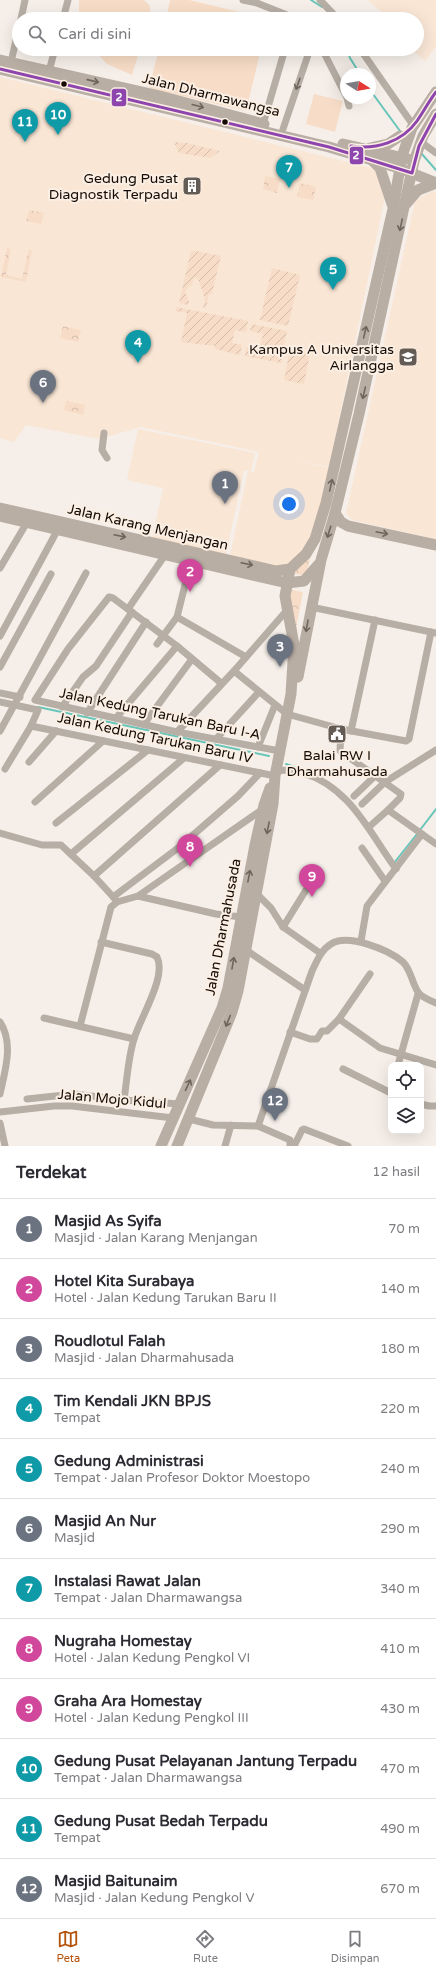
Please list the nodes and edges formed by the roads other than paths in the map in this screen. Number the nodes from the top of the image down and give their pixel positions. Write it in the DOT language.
graph roads {
  1 [pos="25,0"];
  2 [pos="68,0"];
  3 [pos="243,0"];
  4 [pos="320,0"];
  5 [pos="22,12"];
  6 [pos="65,12"];
  7 [pos="280,12"];
  8 [pos="332,12"];
  9 [pos="12,56"];
  10 [pos="53,56"];
  11 [pos="283,56"];
  12 [pos="308,56"];
  13 [pos="326,56"];
  14 [pos="364,56"];
  15 [pos="0,60"];
  16 [pos="11,62"];
  17 [pos="0,69"];
  18 [pos="49,71"];
  19 [pos="71,81"];
  20 [pos="340,85"];
  21 [pos="436,92"];
  22 [pos="159,101"];
  23 [pos="436,114"];
  24 [pos="262,124"];
  25 [pos="283,129"];
  26 [pos="412,142"];
  27 [pos="364,149"];
  28 [pos="436,153"];
  29 [pos="402,156"];
  30 [pos="372,160"];
  31 [pos="400,168"];
  32 [pos="412,173"];
  33 [pos="436,183"];
  34 [pos="406,205"];
  35 [pos="393,209"];
  36 [pos="104,433"];
  37 [pos="107,458"];
  38 [pos="3,513"];
  39 [pos="335,513"];
  40 [pos="26,524"];
  41 [pos="57,531"];
  42 [pos="436,545"];
  43 [pos="165,555"];
  44 [pos="321,560"];
  45 [pos="191,561"];
  46 [pos="0,568"];
  47 [pos="290,569"];
  48 [pos="86,573"];
  49 [pos="51,574"];
  50 [pos="260,577"];
  51 [pos="287,583"];
  52 [pos="285,596"];
  53 [pos="311,607"];
  54 [pos="288,609"];
  55 [pos="130,610"];
  56 [pos="177,617"];
  57 [pos="375,620"];
  58 [pos="146,622"];
  59 [pos="434,633"];
  60 [pos="0,636"];
  61 [pos="164,636"];
  62 [pos="157,644"];
  63 [pos="177,646"];
  64 [pos="246,657"];
  65 [pos="192,659"];
  66 [pos="0,667"];
  67 [pos="234,671"];
  68 [pos="221,683"];
  69 [pos="259,692"];
  70 [pos="0,693"];
  71 [pos="291,694"];
  72 [pos="18,701"];
  73 [pos="0,702"];
  74 [pos="38,705"];
  75 [pos="275,705"];
  76 [pos="62,707"];
  77 [pos="87,713"];
  78 [pos="288,714"];
  79 [pos="116,718"];
  80 [pos="144,724"];
  81 [pos="31,726"];
  82 [pos="341,729"];
  83 [pos="0,731"];
  84 [pos="351,731"];
  85 [pos="56,732"];
  86 [pos="177,732"];
  87 [pos="216,739"];
  88 [pos="103,741"];
  89 [pos="258,747"];
  90 [pos="148,750"];
  91 [pos="436,750"];
  92 [pos="280,751"];
  93 [pos="184,758"];
  94 [pos="29,762"];
  95 [pos="220,765"];
  96 [pos="5,769"];
  97 [pos="260,773"];
  98 [pos="275,773"];
  99 [pos="376,775"];
  100 [pos="385,782"];
  101 [pos="354,796"];
  102 [pos="35,802"];
  103 [pos="362,804"];
  104 [pos="263,809"];
  105 [pos="388,810"];
  106 [pos="56,823"];
  107 [pos="370,826"];
  108 [pos="0,833"];
  109 [pos="420,833"];
  110 [pos="436,844"];
  111 [pos="362,848"];
  112 [pos="71,854"];
  113 [pos="396,869"];
  114 [pos="94,876"];
  115 [pos="385,881"];
  116 [pos="306,890"];
  117 [pos="256,893"];
  118 [pos="138,896"];
  119 [pos="115,900"];
  120 [pos="245,915"];
  121 [pos="283,927"];
  122 [pos="361,941"];
  123 [pos="101,942"];
  124 [pos="246,950"];
  125 [pos="320,953"];
  126 [pos="370,974"];
  127 [pos="305,990"];
  128 [pos="418,994"];
  129 [pos="436,1003"];
  130 [pos="44,1018"];
  131 [pos="340,1019"];
  132 [pos="0,1022"];
  133 [pos="80,1026"];
  134 [pos="290,1032"];
  135 [pos="134,1039"];
  136 [pos="204,1049"];
  137 [pos="215,1054"];
  138 [pos="400,1055"];
  139 [pos="198,1062"];
  140 [pos="399,1062"];
  141 [pos="436,1065"];
  142 [pos="210,1066"];
  143 [pos="343,1069"];
  144 [pos="388,1090"];
  145 [pos="0,1094"];
  146 [pos="27,1099"];
  147 [pos="124,1100"];
  148 [pos="179,1104"];
  149 [pos="424,1105"];
  150 [pos="436,1106"];
  151 [pos="0,1112"];
  152 [pos="173,1118"];
  153 [pos="189,1119"];
  154 [pos="0,1123"];
  155 [pos="231,1125"];
  156 [pos="258,1126"];
  157 [pos="294,1144"];
  158 [pos="5,1146"];
  159 [pos="161,1146"];
  160 [pos="177,1146"];
  161 [pos="225,1146"];
  162 [pos="348,1146"];
  1 -- 5 [label="street"];
  2 -- 6 [label="street"];
  3 -- 7 [label="street"];
  4 -- 8 [label="street"];
  9 -- 16 [label="street"];
  10 -- 18 [label="street"];
  11 -- 24 [label="street"];
  12 -- 25 [label="street, one-way"];
  13 -- 20 [label="street"];
  14 -- 26 [label="street"];
  15 -- 16 [label="main road, Jalan Dharmawangsa"];
  16 -- 18 [label="main road, Jalan Dharmawangsa"];
  17 -- 19 [label="main road, Jalan Dharmawangsa"];
  18 -- 19 [label="main road, Jalan Dharmawangsa"];
  19 -- 22 [label="main road, Jalan Dharmawangsa"];
  21 -- 26 [label="main road"];
  22 -- 24 [label="main road, Jalan Dharmawangsa, one-way"];
  22 -- 30 [label="main road, Jalan Dharmawangsa"];
  23 -- 26 [label="main road"];
  24 -- 25 [label="main road, Jalan Dharmawangsa"];
  25 -- 27 [label="main road, Jalan Dharmawangsa"];
  26 -- 27 [label="main road"];
  26 -- 28 [label="street"];
  26 -- 29 [label="main road, Jalan Dharmawangsa"];
  26 -- 29 [label="main road"];
  26 -- 32 [label="main road, Jalan Dharmahusada"];
  26 -- 33 [label="main road"];
  27 -- 29 [label="main road, Jalan Dharmawangsa"];
  29 -- 31 [label="main road"];
  30 -- 31 [label="main road, Jalan Dharmawangsa"];
  30 -- 35 [label="main road"];
  31 -- 32 [label="main road, Jalan Dharmawangsa"];
  31 -- 35 [label="main road"];
  32 -- 33 [label="main road, Jalan Dharmawangsa"];
  32 -- 34 [label="main road, Jalan Dharmahusada"];
  33 -- 34 [label="main road"];
  34 -- 39 [label="main road, Jalan Dharmahusada, one-way"];
  47 -- 35 [label="main road, one-way"];
  36 -- 37 [label="street"];
  38 -- 40 [label="main road, Jalan Karang Menjangan"];
  38 -- 47 [label="main road, Jalan Karang Menjangan, one-way"];
  39 -- 42 [label="main road, one-way"];
  39 -- 44 [label="main road, Jalan Dharmahusada, one-way"];
  40 -- 41 [label="main road, Jalan Karang Menjangan"];
  40 -- 46 [label="street"];
  41 -- 43 [label="main road, Jalan Karang Menjangan"];
  41 -- 60 [label="street"];
  43 -- 45 [label="main road, Jalan Karang Menjangan"];
  43 -- 55 [label="street"];
  44 -- 51 [label="main road"];
  44 -- 53 [label="main road, Jalan Dharmahusada"];
  45 -- 50 [label="main road, Jalan Karang Menjangan"];
  45 -- 56 [label="street"];
  47 -- 51 [label="main road"];
  48 -- 72 [label="street"];
  49 -- 66 [label="street"];
  50 -- 51 [label="main road, Jalan Karang Menjangan"];
  50 -- 52 [label="main road"];
  51 -- 52 [label="main road"];
  52 -- 54 [label="main road, Jalan Dharmahusada"];
  53 -- 57 [label="street"];
  53 -- 71 [label="main road, Jalan Dharmahusada, one-way"];
  54 -- 64 [label="street"];
  54 -- 71 [label="main road, Jalan Dharmahusada"];
  55 -- 58 [label="street"];
  55 -- 74 [label="street"];
  55 -- 76 [label="street"];
  56 -- 61 [label="street"];
  56 -- 64 [label="street"];
  57 -- 59 [label="street"];
  57 -- 84 [label="street"];
  58 -- 61 [label="street"];
  58 -- 77 [label="street"];
  59 -- 84 [label="street"];
  61 -- 62 [label="street"];
  61 -- 63 [label="street"];
  63 -- 65 [label="street"];
  63 -- 79 [label="street"];
  64 -- 67 [label="street"];
  65 -- 68 [label="street"];
  65 -- 80 [label="street"];
  67 -- 68 [label="street"];
  67 -- 69 [label="street"];
  68 -- 86 [label="street"];
  69 -- 75 [label="street"];
  69 -- 87 [label="street"];
  70 -- 72 [label="street"];
  71 -- 78 [label="main road, Jalan Dharmahusada"];
  72 -- 73 [label="street"];
  72 -- 74 [label="street, Jalan Kedung Tarukan Baru I-A"];
  72 -- 83 [label="street"];
  74 -- 76 [label="street, Jalan Kedung Tarukan Baru I-A"];
  74 -- 81 [label="street"];
  75 -- 78 [label="street"];
  75 -- 89 [label="street"];
  76 -- 77 [label="street, Jalan Kedung Tarukan Baru I-A"];
  77 -- 79 [label="street, Jalan Kedung Tarukan Baru I-A"];
  78 -- 82 [label="street"];
  78 -- 92 [label="main road, Jalan Dharmahusada"];
  79 -- 80 [label="street, Jalan Kedung Tarukan Baru I-A"];
  80 -- 86 [label="street, Jalan Kedung Tarukan Baru I-A"];
  81 -- 85 [label="street, Jalan Kedung Tarukan Baru IV"];
  81 -- 96 [label="street"];
  82 -- 84 [label="street"];
  82 -- 99 [label="street"];
  85 -- 88 [label="street, Jalan Kedung Tarukan Baru IV"];
  85 -- 94 [label="street"];
  86 -- 87 [label="street, Jalan Kedung Tarukan Baru I-A"];
  87 -- 89 [label="street, Jalan Kedung Tarukan Baru I-A"];
  88 -- 90 [label="street, Jalan Kedung Tarukan Baru IV"];
  88 -- 102 [label="street"];
  89 -- 92 [label="street, Jalan Kedung Tarukan Baru I-A"];
  90 -- 93 [label="street, Jalan Kedung Tarukan Baru IV"];
  90 -- 106 [label="street"];
  91 -- 100 [label="street"];
  92 -- 98 [label="main road, Jalan Dharmahusada"];
  93 -- 95 [label="street, Jalan Kedung Tarukan Baru IV"];
  93 -- 112 [label="street"];
  95 -- 97 [label="street, Jalan Kedung Tarukan Baru IV"];
  95 -- 114 [label="street"];
  97 -- 98 [label="street, Jalan Kedung Tarukan Baru IV"];
  97 -- 119 [label="street"];
  98 -- 104 [label="main road, Jalan Dharmahusada"];
  98 -- 113 [label="street, Jalan Kedung Tarukan Baru IV"];
  98 -- 117 [label="main road, Jalan Dharmahusada, one-way"];
  99 -- 100 [label="street"];
  99 -- 101 [label="street"];
  100 -- 103 [label="street"];
  100 -- 105 [label="street"];
  104 -- 118 [label="street"];
  120 -- 104 [label="main road, Jalan Dharmahusada, one-way"];
  105 -- 107 [label="street"];
  105 -- 109 [label="street"];
  108 -- 112 [label="street"];
  109 -- 110 [label="street"];
  109 -- 113 [label="street"];
  111 -- 115 [label="street"];
  112 -- 114 [label="street"];
  113 -- 115 [label="street"];
  114 -- 119 [label="street"];
  115 -- 122 [label="street"];
  116 -- 121 [label="street"];
  117 -- 120 [label="main road, Jalan Dharmahusada"];
  117 -- 121 [label="street"];
  118 -- 119 [label="street"];
  118 -- 120 [label="street"];
  119 -- 123 [label="street"];
  120 -- 124 [label="main road, Jalan Dharmahusada"];
  136 -- 120 [label="main road, Jalan Dharmahusada, one-way"];
  121 -- 125 [label="street"];
  122 -- 125 [label="street"];
  122 -- 128 [label="street"];
  123 -- 133 [label="street"];
  123 -- 135 [label="street"];
  124 -- 127 [label="street"];
  124 -- 137 [label="main road, Jalan Dharmahusada, one-way"];
  125 -- 127 [label="street"];
  126 -- 131 [label="street"];
  127 -- 134 [label="street"];
  128 -- 129 [label="street"];
  128 -- 138 [label="street"];
  130 -- 133 [label="street"];
  131 -- 134 [label="street"];
  131 -- 138 [label="street"];
  132 -- 145 [label="street"];
  133 -- 135 [label="street"];
  134 -- 156 [label="street"];
  135 -- 147 [label="street"];
  136 -- 137 [label="main road"];
  136 -- 139 [label="main road, Jalan Dharmahusada"];
  137 -- 142 [label="main road, Jalan Dharmahusada"];
  138 -- 140 [label="street"];
  138 -- 141 [label="street"];
  139 -- 142 [label="main road"];
  148 -- 139 [label="main road, Jalan Dharmahusada, one-way"];
  142 -- 153 [label="main road, Jalan Dharmahusada"];
  143 -- 144 [label="street"];
  146 -- 147 [label="street"];
  147 -- 148 [label="street"];
  148 -- 152 [label="main road, Jalan Dharmahusada"];
  149 -- 150 [label="street"];
  151 -- 152 [label="street, Jalan Mojo Kidul"];
  152 -- 159 [label="main road, Jalan Dharmahusada"];
  153 -- 155 [label="street"];
  153 -- 160 [label="main road, Jalan Dharmahusada"];
  154 -- 158 [label="street"];
  155 -- 156 [label="street"];
  155 -- 161 [label="street"];
  156 -- 157 [label="street"];
  157 -- 162 [label="street"];
}
